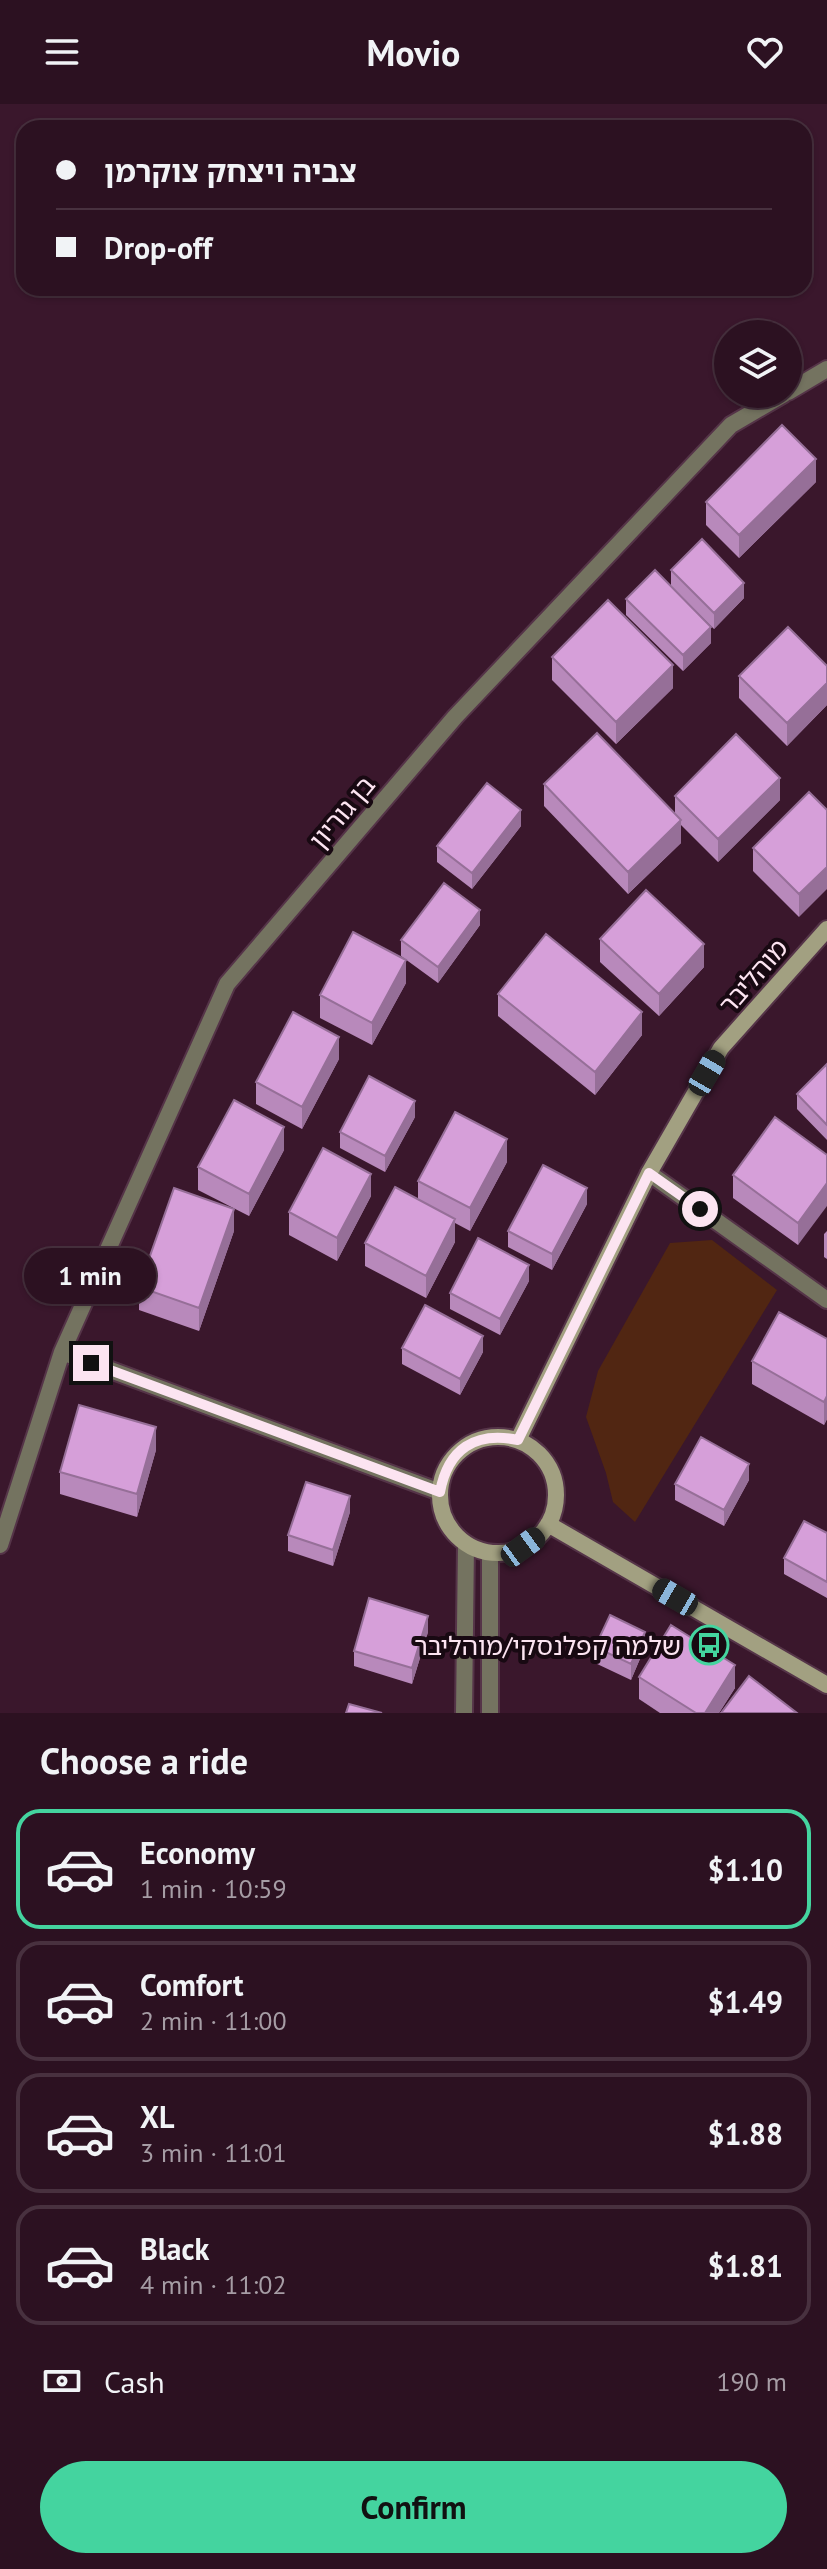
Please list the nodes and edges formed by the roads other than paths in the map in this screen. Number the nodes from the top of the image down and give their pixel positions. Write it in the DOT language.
graph roads {
  1 [pos="827,369"];
  2 [pos="802,384"];
  3 [pos="760,408"];
  4 [pos="827,929"];
  5 [pos="649,1173"];
  6 [pos="827,1300"];
  7 [pos="62,1352"];
  8 [pos="518,1440"];
  9 [pos="440,1492"];
  10 [pos="548,1524"];
  11 [pos="466,1544"];
  12 [pos="0,1545"];
  13 [pos="490,1553"];
  14 [pos="827,1685"];
  15 [pos="464,1713"];
  16 [pos="490,1713"];
  1 -- 2 [label="street, בן גוריון"];
  3 -- 7 [label="street, בן גוריון"];
  4 -- 5 [label="street, מוהליבר"];
  5 -- 6 [label="street"];
  5 -- 8 [label="street, מוהליבר"];
  7 -- 9 [label="street"];
  7 -- 12 [label="street, בן גוריון"];
  8 -- 9 [label="street"];
  8 -- 10 [label="street"];
  9 -- 11 [label="street"];
  10 -- 13 [label="street"];
  10 -- 14 [label="street"];
  11 -- 13 [label="street"];
  11 -- 15 [label="street"];
  13 -- 16 [label="street"];
}
